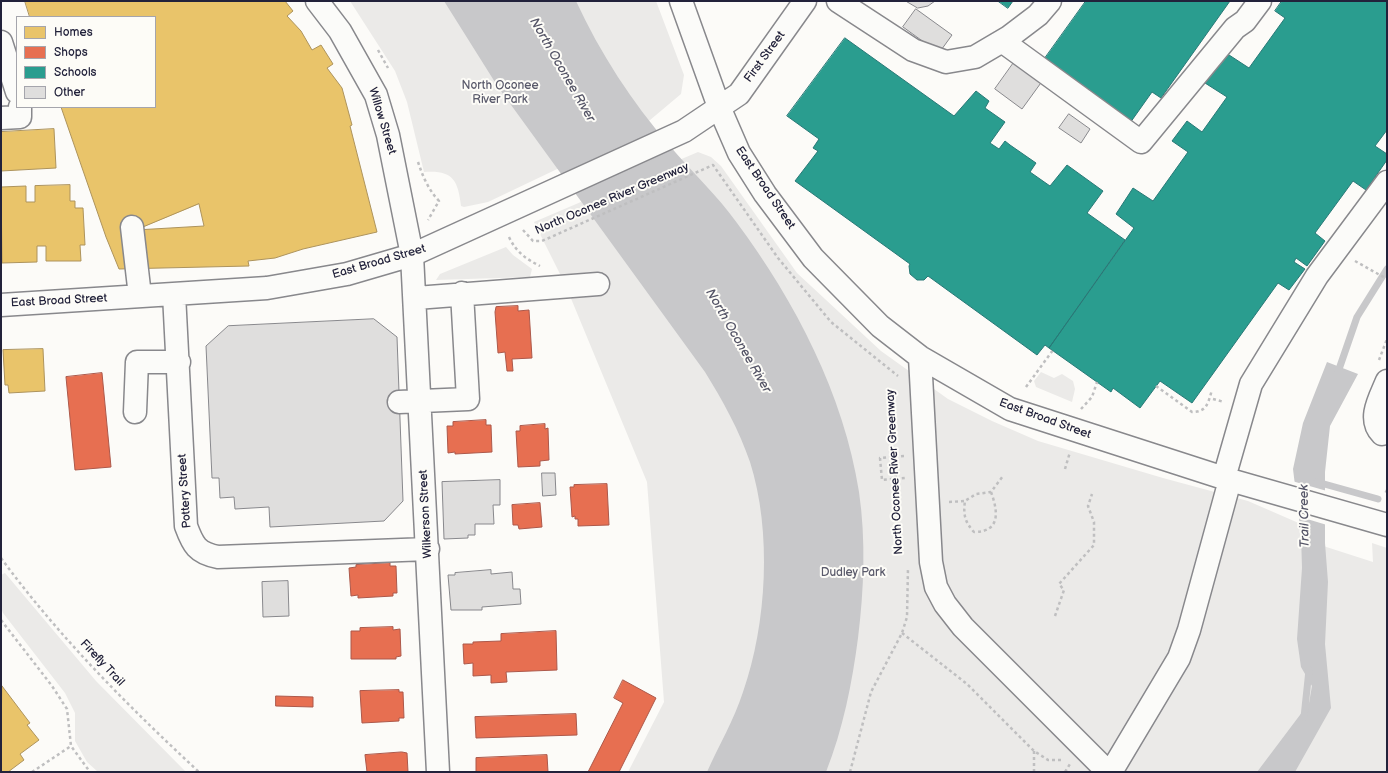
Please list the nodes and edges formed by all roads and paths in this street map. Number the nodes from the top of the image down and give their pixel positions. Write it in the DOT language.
graph roads {
  1 [pos="317,1"];
  2 [pos="681,1"];
  3 [pos="805,1"];
  4 [pos="838,1"];
  5 [pos="1050,1"];
  6 [pos="1260,1"];
  7 [pos="1002,41"];
  8 [pos="1,42"];
  9 [pos="16,89"];
  10 [pos="719,107"];
  11 [pos="20,108"];
  12 [pos="1,118"];
  13 [pos="713,165"];
  14 [pos="1387,182"];
  15 [pos="439,201"];
  16 [pos="427,221"];
  17 [pos="132,226"];
  18 [pos="524,229"];
  19 [pos="509,237"];
  20 [pos="412,255"];
  21 [pos="1363,267"];
  22 [pos="1387,279"];
  23 [pos="598,284"];
  24 [pos="545,287"];
  25 [pos="462,293"];
  26 [pos="174,294"];
  27 [pos="140,296"];
  28 [pos="416,298"];
  29 [pos="1,305"];
  30 [pos="1052,350"];
  31 [pos="920,357"];
  32 [pos="179,362"];
  33 [pos="1387,381"];
  34 [pos="1097,382"];
  35 [pos="1156,386"];
  36 [pos="1026,387"];
  37 [pos="1212,390"];
  38 [pos="399,402"];
  39 [pos="421,402"];
  40 [pos="1081,409"];
  41 [pos="134,412"];
  42 [pos="1382,434"];
  43 [pos="904,448"];
  44 [pos="1071,450"];
  45 [pos="904,456"];
  46 [pos="894,457"];
  47 [pos="905,463"];
  48 [pos="1065,469"];
  49 [pos="906,470"];
  50 [pos="1003,476"];
  51 [pos="906,478"];
  52 [pos="896,479"];
  53 [pos="1227,479"];
  54 [pos="906,485"];
  55 [pos="1387,490"];
  56 [pos="991,492"];
  57 [pos="1092,494"];
  58 [pos="1387,495"];
  59 [pos="1379,523"];
  60 [pos="428,549"];
  61 [pos="1,560"];
  62 [pos="908,565"];
  63 [pos="1055,616"];
  64 [pos="1,620"];
  65 [pos="902,633"];
  66 [pos="70,746"];
  67 [pos="1034,751"];
  68 [pos="32,772"];
  69 [pos="90,772"];
  70 [pos="199,772"];
  71 [pos="438,772"];
  72 [pos="850,772"];
  73 [pos="1034,772"];
  74 [pos="1066,772"];
  75 [pos="1108,772"];
  76 [pos="1111,772"];
  1 -- 20 [label="street, Willow Street"];
  2 -- 10 [label="street"];
  3 -- 10 [label="street, First Street"];
  4 -- 7 [label="street"];
  5 -- 7 [label="street"];
  6 -- 7 [label="street"];
  8 -- 9 [label="street"];
  10 -- 20 [label="street, East Broad Street"];
  10 -- 31 [label="street, East Broad Street"];
  11 -- 12 [label="street"];
  13 -- 18 [label="path, North Oconee River Greenway"];
  14 -- 53 [label="street"];
  15 -- 16 [label="path"];
  17 -- 27 [label="street"];
  19 -- 24 [label="path"];
  20 -- 26 [label="street, East Broad Street"];
  20 -- 28 [label="street, Wilkerson Street"];
  21 -- 22 [label="path"];
  23 -- 24 [label="street"];
  24 -- 25 [label="street"];
  25 -- 28 [label="street"];
  25 -- 39 [label="street"];
  26 -- 27 [label="street, East Broad Street"];
  26 -- 32 [label="street, Pottery Street"];
  27 -- 29 [label="street, East Broad Street"];
  28 -- 39 [label="street, Wilkerson Street"];
  30 -- 36 [label="path"];
  31 -- 53 [label="street, East Broad Street"];
  31 -- 75 [label="street"];
  32 -- 41 [label="street"];
  32 -- 60 [label="street, Pottery Street"];
  33 -- 42 [label="street"];
  34 -- 40 [label="path"];
  35 -- 37 [label="path"];
  38 -- 39 [label="street"];
  39 -- 60 [label="street, Wilkerson Street"];
  43 -- 45 [label="path, North Oconee River Greenway"];
  44 -- 48 [label="path"];
  45 -- 46 [label="path"];
  45 -- 47 [label="path, North Oconee River Greenway"];
  46 -- 52 [label="path"];
  46 -- 52 [label="path"];
  49 -- 51 [label="path, North Oconee River Greenway"];
  50 -- 56 [label="path"];
  51 -- 52 [label="path"];
  51 -- 54 [label="path, North Oconee River Greenway"];
  53 -- 59 [label="street, East Broad Street"];
  53 -- 76 [label="street"];
  55 -- 58 [label="path"];
  56 -- 56 [label="path"];
  57 -- 63 [label="path"];
  60 -- 71 [label="street, Wilkerson Street"];
  61 -- 70 [label="path, Firefly Trail"];
  62 -- 65 [label="path, North Oconee River Greenway"];
  64 -- 66 [label="path"];
  65 -- 67 [label="path"];
  65 -- 72 [label="path, North Oconee River Greenway"];
  66 -- 68 [label="path"];
  66 -- 69 [label="path"];
  67 -- 73 [label="path"];
  67 -- 74 [label="path"];
}
